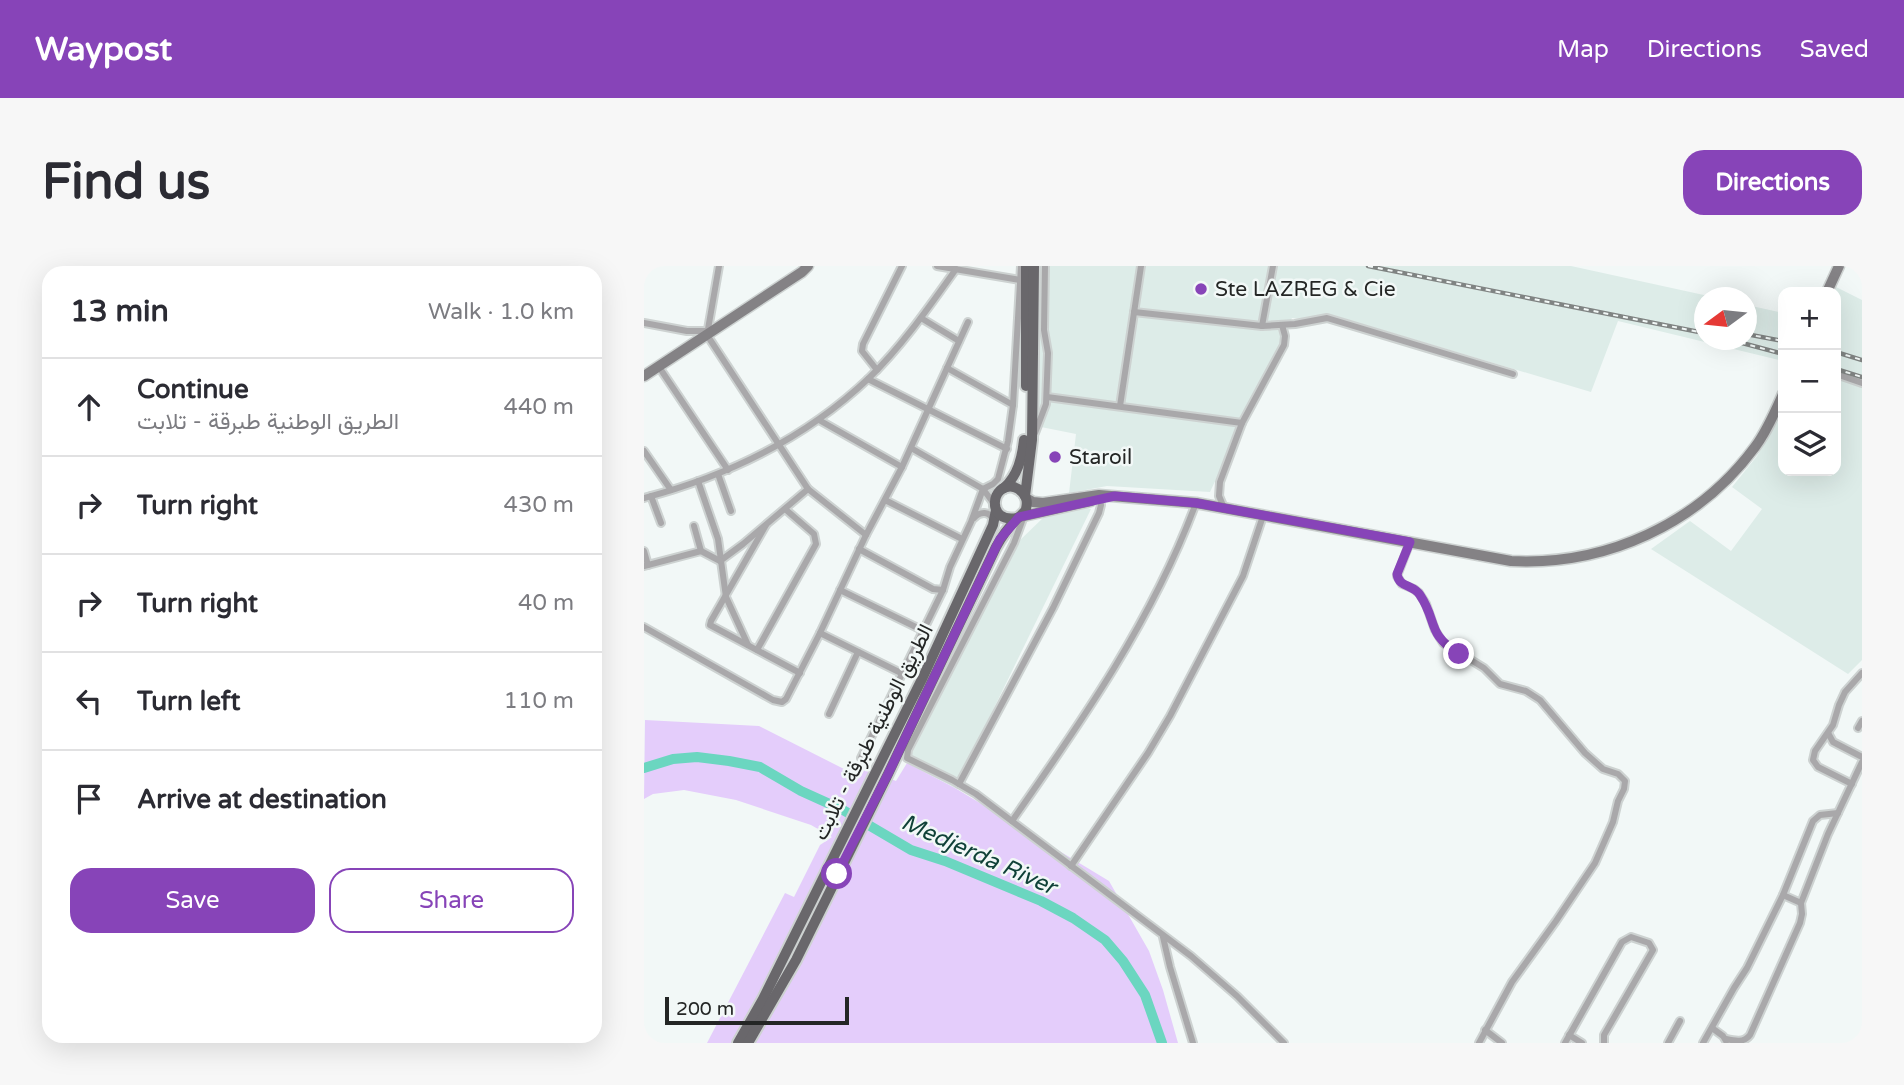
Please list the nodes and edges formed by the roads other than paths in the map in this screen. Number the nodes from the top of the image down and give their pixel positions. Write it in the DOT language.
graph roads {
  1 [pos="718,266"];
  2 [pos="808,266"];
  3 [pos="902,266"];
  4 [pos="937,266"];
  5 [pos="1023,266"];
  6 [pos="1034,266"];
  7 [pos="1045,266"];
  8 [pos="1141,266"];
  9 [pos="1273,266"];
  10 [pos="1839,266"];
  11 [pos="956,269"];
  12 [pos="1020,280"];
  13 [pos="1829,287"];
  14 [pos="1134,312"];
  15 [pos="920,318"];
  16 [pos="968,322"];
  17 [pos="644,323"];
  18 [pos="1282,325"];
  19 [pos="1262,326"];
  20 [pos="1030,331"];
  21 [pos="707,333"];
  22 [pos="959,341"];
  23 [pos="659,366"];
  24 [pos="947,368"];
  25 [pos="877,370"];
  26 [pos="1513,374"];
  27 [pos="644,376"];
  28 [pos="1841,376"];
  29 [pos="868,379"];
  30 [pos="1862,383"];
  31 [pos="1047,397"];
  32 [pos="1778,403"];
  33 [pos="1013,405"];
  34 [pos="1120,406"];
  35 [pos="927,410"];
  36 [pos="818,420"];
  37 [pos="1242,423"];
  38 [pos="1032,440"];
  39 [pos="779,444"];
  40 [pos="911,448"];
  41 [pos="1007,449"];
  42 [pos="644,450"];
  43 [pos="1003,464"];
  44 [pos="902,467"];
  45 [pos="727,470"];
  46 [pos="718,474"];
  47 [pos="1015,475"];
  48 [pos="698,481"];
  49 [pos="808,489"];
  50 [pos="983,489"];
  51 [pos="1003,489"];
  52 [pos="671,490"];
  53 [pos="647,497"];
  54 [pos="1026,497"];
  55 [pos="1100,497"];
  56 [pos="885,500"];
  57 [pos="1196,503"];
  58 [pos="785,509"];
  59 [pos="1224,509"];
  60 [pos="997,510"];
  61 [pos="731,511"];
  62 [pos="1021,515"];
  63 [pos="1263,516"];
  64 [pos="971,522"];
  65 [pos="661,523"];
  66 [pos="766,525"];
  67 [pos="993,525"];
  68 [pos="694,526"];
  69 [pos="1009,528"];
  70 [pos="866,535"];
  71 [pos="962,539"];
  72 [pos="1410,542"];
  73 [pos="1014,543"];
  74 [pos="859,549"];
  75 [pos="644,551"];
  76 [pos="701,551"];
  77 [pos="720,561"];
  78 [pos="646,565"];
  79 [pos="840,590"];
  80 [pos="943,590"];
  81 [pos="726,597"];
  82 [pos="644,626"];
  83 [pos="924,631"];
  84 [pos="820,633"];
  85 [pos="748,645"];
  86 [pos="757,650"];
  87 [pos="858,652"];
  88 [pos="800,673"];
  89 [pos="1862,673"];
  90 [pos="902,674"];
  91 [pos="829,714"];
  92 [pos="1828,733"];
  93 [pos="861,758"];
  94 [pos="1862,759"];
  95 [pos="959,784"];
  96 [pos="1852,784"];
  97 [pos="1838,813"];
  98 [pos="1012,821"];
  99 [pos="1071,866"];
  100 [pos="1783,895"];
  101 [pos="1801,903"];
  102 [pos="1163,936"];
  103 [pos="1680,1021"];
  104 [pos="1712,1028"];
  105 [pos="1485,1030"];
  106 [pos="1569,1035"];
  107 [pos="1725,1041"];
  108 [pos="738,1043"];
  109 [pos="748,1043"];
  110 [pos="1193,1043"];
  111 [pos="1284,1043"];
  112 [pos="1479,1043"];
  113 [pos="1502,1043"];
  114 [pos="1564,1043"];
  115 [pos="1582,1043"];
  116 [pos="1604,1043"];
  117 [pos="1668,1043"];
  118 [pos="1703,1043"];
  1 -- 21 [label="street"];
  2 -- 21 [label="street"];
  3 -- 25 [label="street"];
  4 -- 11 [label="street"];
  5 -- 12 [label="street"];
  5 -- 20 [label="main road"];
  6 -- 20 [label="main road"];
  7 -- 31 [label="street"];
  8 -- 14 [label="street"];
  9 -- 19 [label="street"];
  10 -- 13 [label="street"];
  11 -- 12 [label="street"];
  11 -- 15 [label="street"];
  12 -- 33 [label="street"];
  14 -- 19 [label="street"];
  14 -- 34 [label="street"];
  15 -- 22 [label="street"];
  15 -- 25 [label="street"];
  16 -- 22 [label="street"];
  17 -- 21 [label="street"];
  18 -- 19 [label="street"];
  18 -- 26 [label="street"];
  18 -- 37 [label="street"];
  20 -- 38 [label="main road"];
  20 -- 47 [label="main road"];
  21 -- 23 [label="street"];
  21 -- 39 [label="street"];
  22 -- 24 [label="street"];
  23 -- 27 [label="street"];
  23 -- 45 [label="street"];
  24 -- 33 [label="street"];
  24 -- 35 [label="street"];
  25 -- 29 [label="street"];
  28 -- 30 [label="street"];
  29 -- 35 [label="street"];
  29 -- 36 [label="street"];
  31 -- 34 [label="street"];
  31 -- 38 [label="street"];
  32 -- 72 [label="street"];
  33 -- 41 [label="street"];
  34 -- 37 [label="street"];
  35 -- 40 [label="street"];
  35 -- 41 [label="street"];
  36 -- 39 [label="street"];
  36 -- 44 [label="street"];
  37 -- 59 [label="street"];
  38 -- 54 [label="main road"];
  39 -- 45 [label="street"];
  39 -- 49 [label="street"];
  40 -- 44 [label="street"];
  40 -- 50 [label="street"];
  41 -- 43 [label="street"];
  42 -- 52 [label="street"];
  43 -- 47 [label="street"];
  43 -- 50 [label="street"];
  44 -- 56 [label="street"];
  45 -- 46 [label="street"];
  46 -- 48 [label="street"];
  46 -- 61 [label="street"];
  47 -- 51 [label="main road"];
  48 -- 52 [label="street"];
  48 -- 77 [label="street"];
  49 -- 58 [label="street"];
  49 -- 70 [label="street"];
  50 -- 51 [label="street"];
  50 -- 60 [label="street"];
  50 -- 64 [label="street"];
  51 -- 54 [label="main road"];
  51 -- 60 [label="main road"];
  52 -- 53 [label="street"];
  53 -- 65 [label="street"];
  54 -- 55 [label="street"];
  54 -- 62 [label="main road"];
  55 -- 57 [label="street"];
  55 -- 62 [label="street"];
  55 -- 95 [label="street"];
  56 -- 70 [label="street"];
  56 -- 71 [label="street"];
  57 -- 59 [label="street"];
  57 -- 98 [label="street"];
  58 -- 66 [label="street"];
  58 -- 86 [label="street"];
  59 -- 63 [label="street"];
  60 -- 62 [label="main road"];
  60 -- 67 [label="main road, الطريق الوطنية طبرقة - تلابت"];
  60 -- 69 [label="street"];
  62 -- 69 [label="main road, الطريق الوطنية طبرقة - تلابت"];
  62 -- 73 [label="street"];
  63 -- 72 [label="street"];
  63 -- 99 [label="street"];
  64 -- 67 [label="street"];
  64 -- 71 [label="street"];
  66 -- 77 [label="street"];
  66 -- 81 [label="street"];
  67 -- 108 [label="main road, الطريق الوطنية طبرقة - تلابت"];
  68 -- 76 [label="street"];
  69 -- 73 [label="street"];
  69 -- 109 [label="main road, الطريق الوطنية طبرقة - تلابت"];
  70 -- 74 [label="street"];
  71 -- 80 [label="street"];
  72 -- 105 [label="street"];
  73 -- 95 [label="street"];
  74 -- 79 [label="street"];
  74 -- 80 [label="street"];
  75 -- 78 [label="street"];
  76 -- 77 [label="street"];
  76 -- 78 [label="street"];
  77 -- 81 [label="street"];
  79 -- 83 [label="street"];
  79 -- 84 [label="street"];
  80 -- 83 [label="street"];
  81 -- 85 [label="street"];
  81 -- 85 [label="street"];
  82 -- 88 [label="street"];
  83 -- 90 [label="street"];
  84 -- 87 [label="street"];
  84 -- 88 [label="street"];
  85 -- 86 [label="street"];
  86 -- 88 [label="street"];
  87 -- 90 [label="street"];
  87 -- 91 [label="street"];
  89 -- 92 [label="street"];
  90 -- 93 [label="street"];
  92 -- 94 [label="street"];
  92 -- 96 [label="street"];
  94 -- 96 [label="street"];
  95 -- 98 [label="street"];
  96 -- 97 [label="street"];
  97 -- 100 [label="street"];
  97 -- 101 [label="street"];
  98 -- 99 [label="street"];
  99 -- 102 [label="street"];
  100 -- 101 [label="street"];
  100 -- 104 [label="street"];
  101 -- 107 [label="street"];
  102 -- 110 [label="street"];
  102 -- 111 [label="street"];
  103 -- 117 [label="street"];
  104 -- 107 [label="street"];
  104 -- 118 [label="street"];
  105 -- 112 [label="street"];
  105 -- 113 [label="street"];
  106 -- 114 [label="street"];
  106 -- 115 [label="street"];
  106 -- 116 [label="street"];
}
